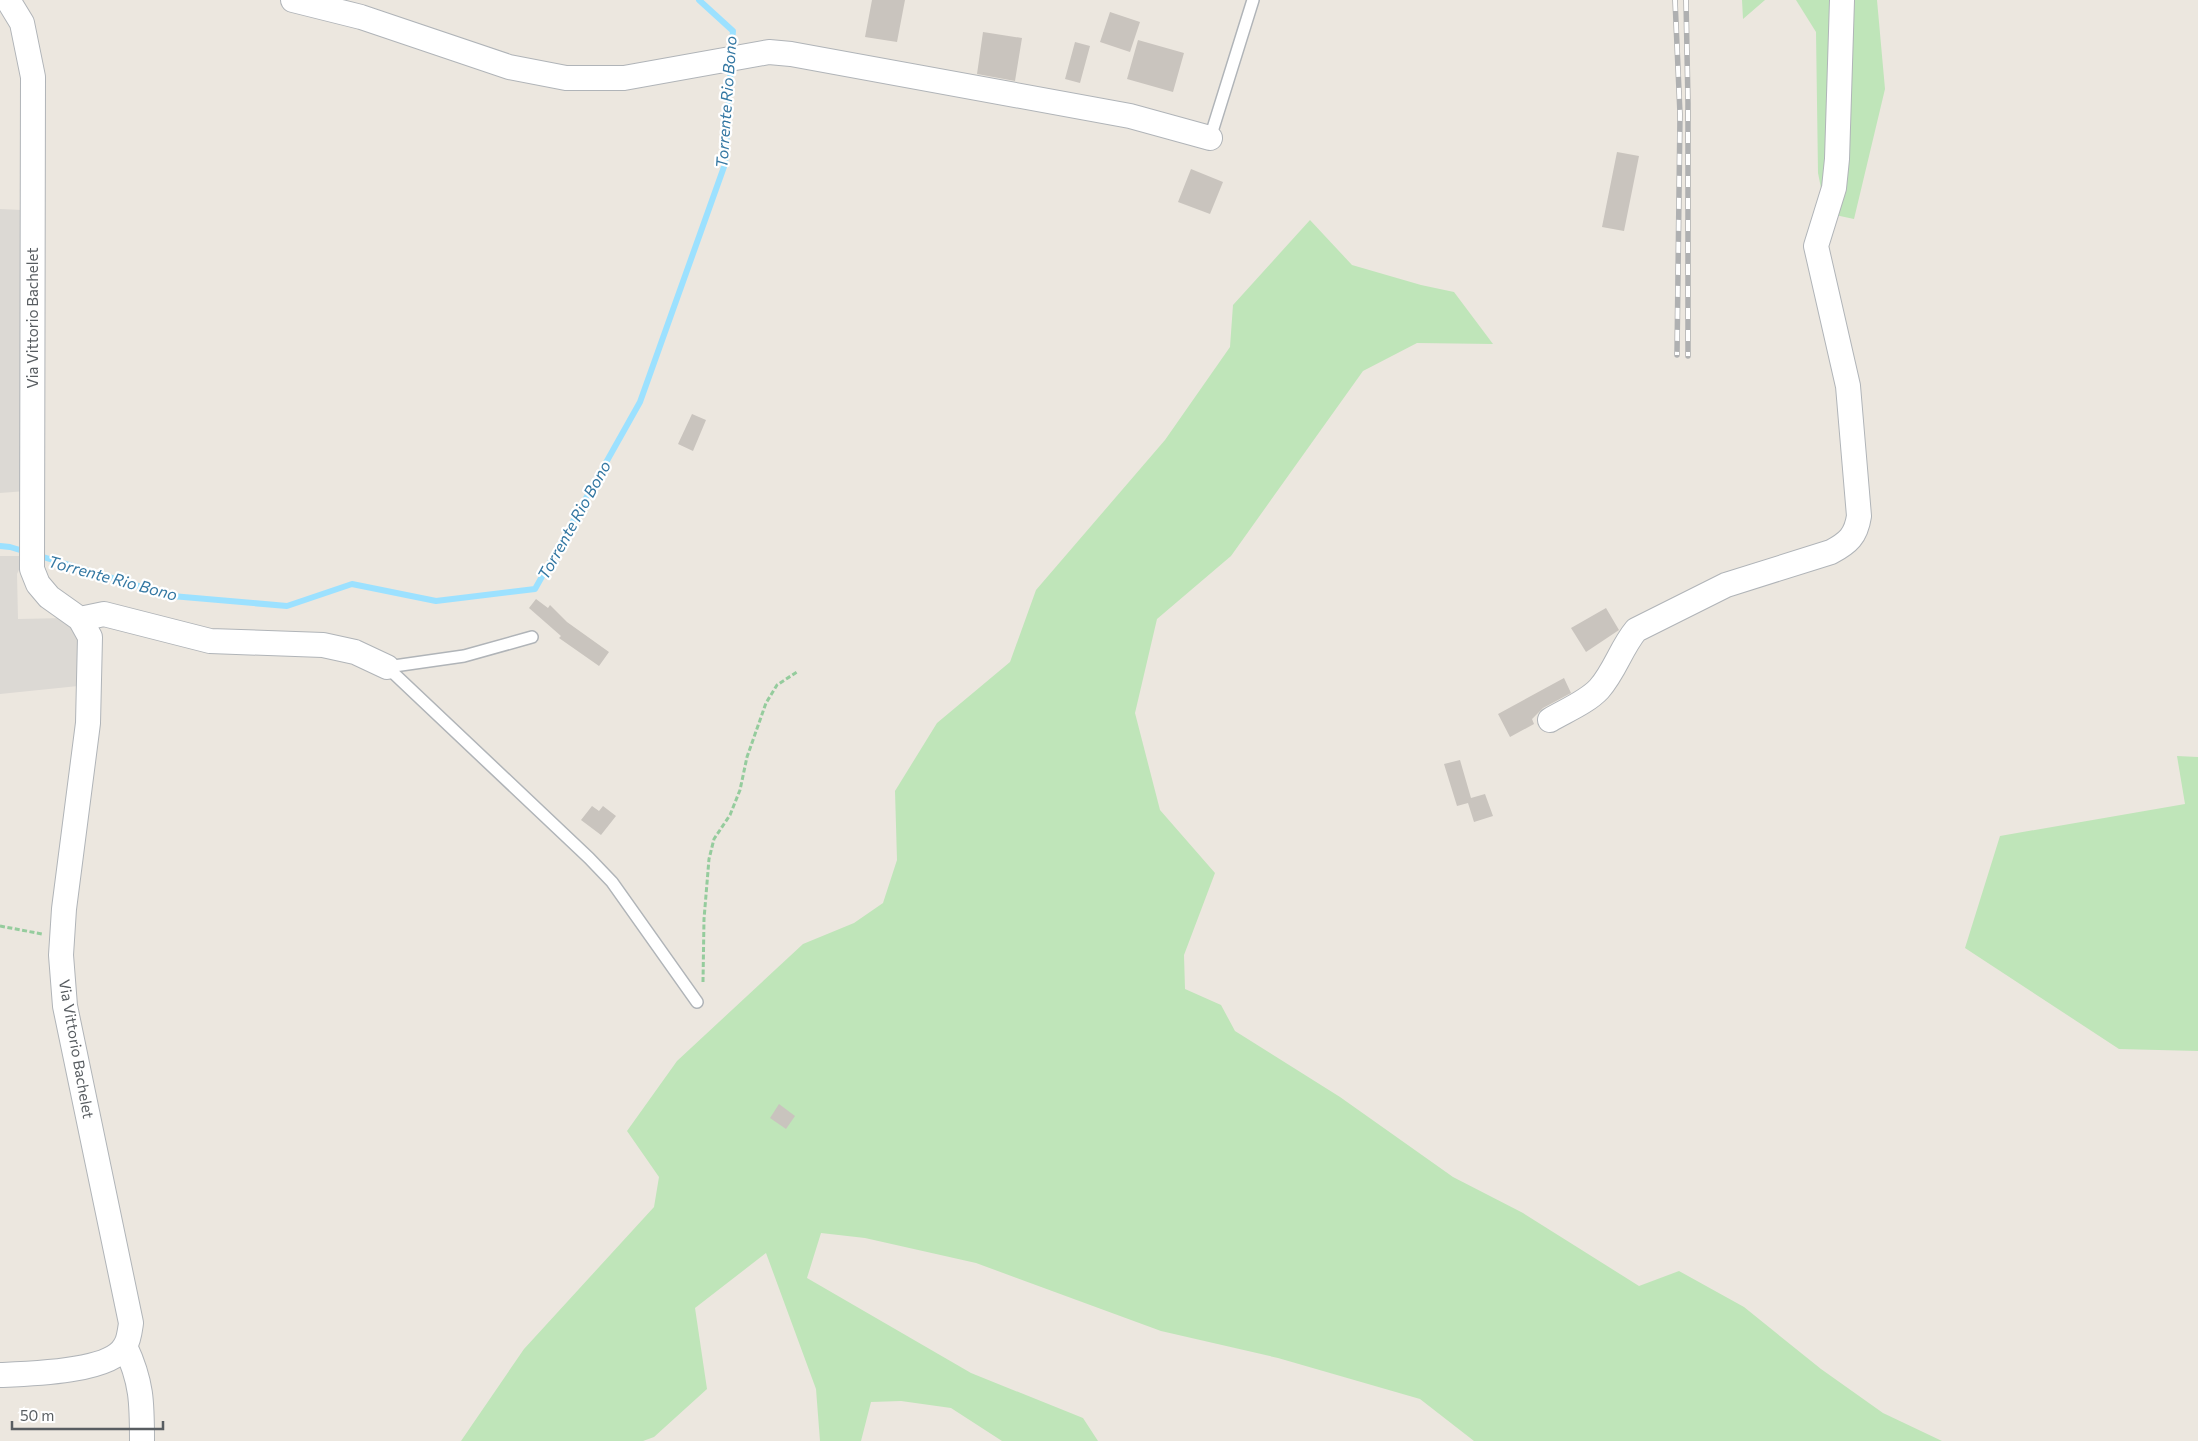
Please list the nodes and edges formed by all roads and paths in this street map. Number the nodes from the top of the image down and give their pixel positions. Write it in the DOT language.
graph roads {
  1 [pos="8,0"];
  2 [pos="293,0"];
  3 [pos="1253,0"];
  4 [pos="1842,0"];
  5 [pos="1210,138"];
  6 [pos="80,619"];
  7 [pos="532,637"];
  8 [pos="387,667"];
  9 [pos="797,672"];
  10 [pos="1550,720"];
  11 [pos="0,926"];
  12 [pos="62,938"];
  13 [pos="697,1002"];
  14 [pos="125,1346"];
  15 [pos="0,1376"];
  16 [pos="142,1441"];
  1 -- 6 [label="street, Via Vittorio Bachelet"];
  2 -- 5 [label="street"];
  3 -- 5 [label="lane"];
  4 -- 10 [label="street"];
  6 -- 8 [label="street"];
  6 -- 12 [label="street, Via Vittorio Bachelet"];
  7 -- 8 [label="lane"];
  8 -- 13 [label="lane"];
  9 -- 13 [label="path"];
  11 -- 12 [label="path"];
  12 -- 14 [label="street, Via Vittorio Bachelet"];
  14 -- 15 [label="street"];
  14 -- 16 [label="street"];
}
